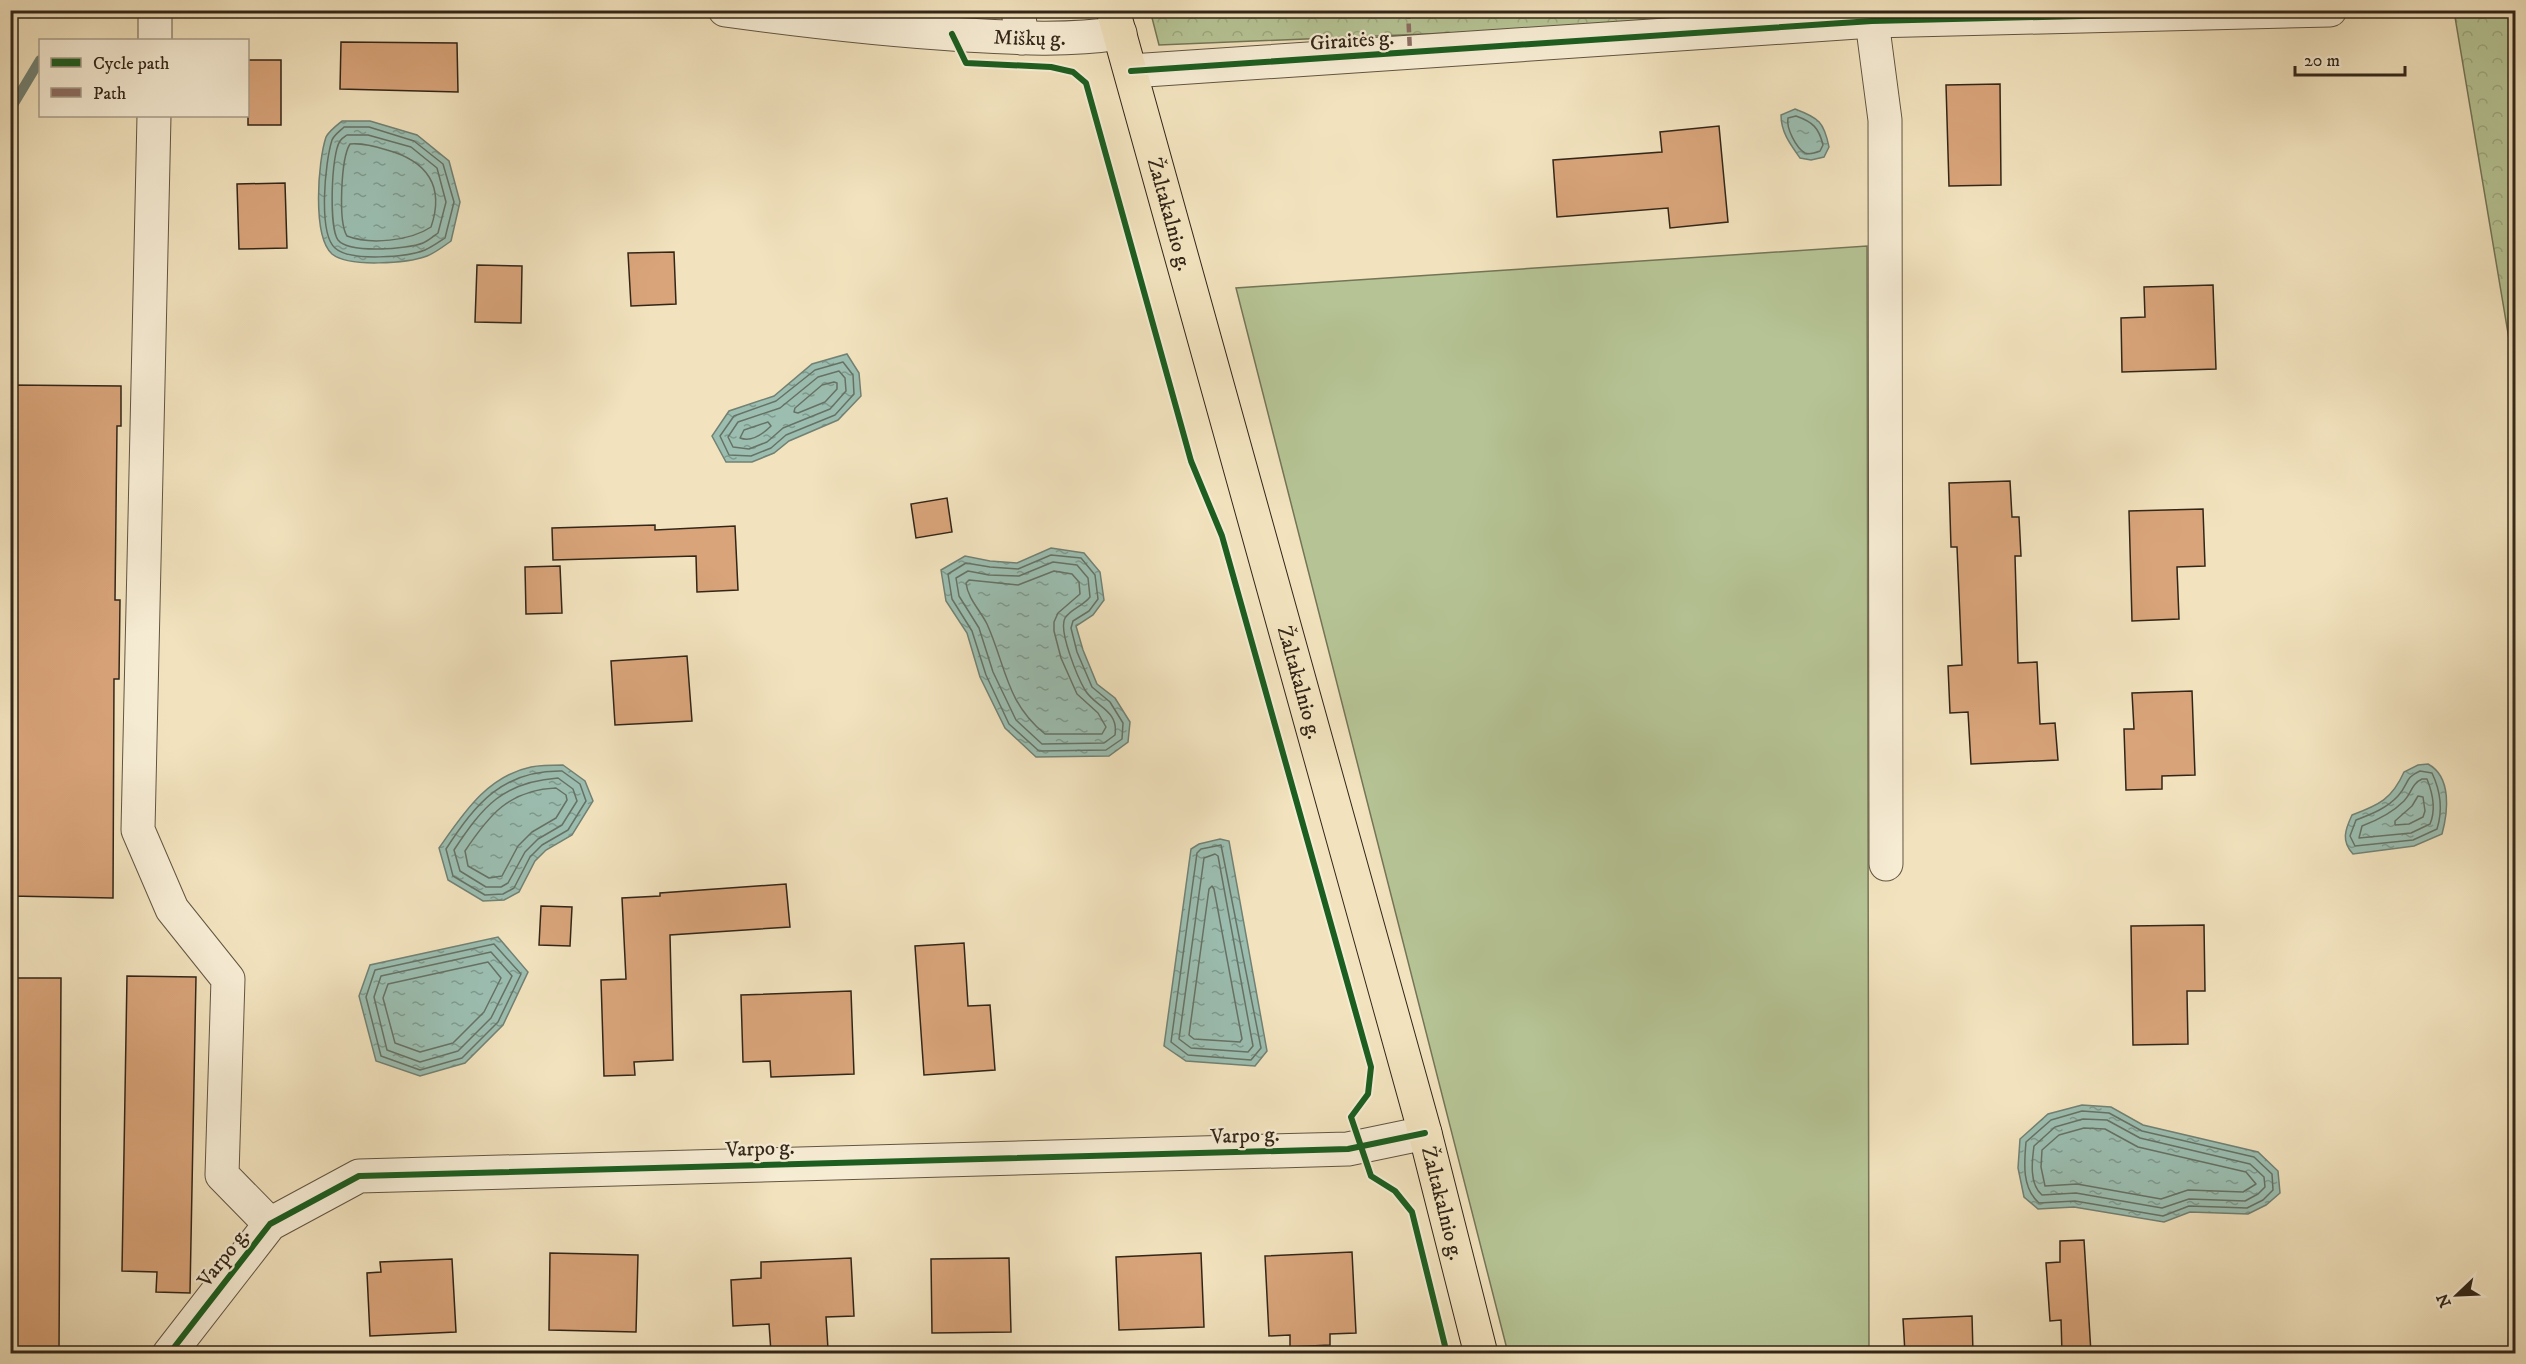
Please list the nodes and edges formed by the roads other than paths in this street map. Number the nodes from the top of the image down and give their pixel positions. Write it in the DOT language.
graph roads {
  1 [pos="155,10"];
  2 [pos="725,10"];
  3 [pos="2330,10"];
  4 [pos="1872,21"];
  5 [pos="1117,22"];
  6 [pos="1020,24"];
  7 [pos="155,39"];
  8 [pos="1131,71"];
  9 [pos="154,117"];
  10 [pos="1886,864"];
  11 [pos="1425,1133"];
  12 [pos="270,1224"];
  13 [pos="168,1353"];
  14 [pos="1481,1353"];
  1 -- 7 [label="street"];
  2 -- 6 [label="street, Miškų g."];
  3 -- 4 [label="street, Giraitės g."];
  4 -- 8 [label="street, Giraitės g."];
  4 -- 10 [label="street"];
  5 -- 6 [label="street, Miškų g."];
  5 -- 8 [label="main road, Žaltakalnio g."];
  8 -- 11 [label="main road, Žaltakalnio g."];
  9 -- 12 [label="street"];
  11 -- 12 [label="street, Varpo g."];
  11 -- 14 [label="main road, Žaltakalnio g."];
  12 -- 13 [label="street, Varpo g."];
}
